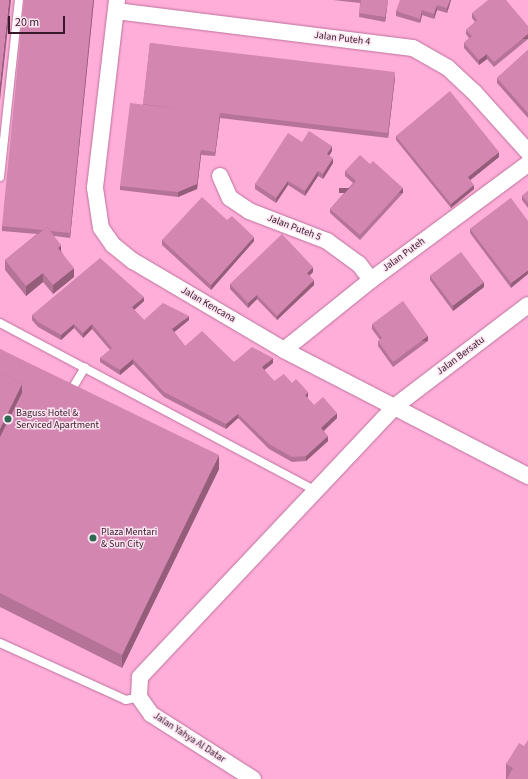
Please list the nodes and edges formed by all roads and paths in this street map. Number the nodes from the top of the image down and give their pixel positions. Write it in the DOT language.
graph roads {
  1 [pos="19,0"];
  2 [pos="117,5"];
  3 [pos="528,152"];
  4 [pos="528,164"];
  5 [pos="220,176"];
  6 [pos="0,177"];
  7 [pos="371,280"];
  8 [pos="528,305"];
  9 [pos="0,323"];
  10 [pos="284,350"];
  11 [pos="85,367"];
  12 [pos="65,401"];
  13 [pos="394,407"];
  14 [pos="528,476"];
  15 [pos="316,491"];
  16 [pos="0,643"];
  17 [pos="138,692"];
  18 [pos="253,779"];
  1 -- 6 [label="lane"];
  2 -- 3 [label="street, Jalan Puteh 4"];
  2 -- 10 [label="street, Jalan Kencana"];
  4 -- 7 [label="street, Jalan Puteh"];
  5 -- 7 [label="street, Jalan Puteh 5"];
  7 -- 10 [label="street, Jalan Puteh"];
  8 -- 13 [label="street, Jalan Bersatu"];
  9 -- 11 [label="lane"];
  10 -- 13 [label="street, Jalan Kencana"];
  11 -- 12 [label="lane"];
  11 -- 15 [label="lane"];
  13 -- 14 [label="street, Jalan Kencana"];
  13 -- 15 [label="street, Jalan Bersatu"];
  15 -- 17 [label="street, Jalan Bersatu"];
  16 -- 17 [label="lane"];
  17 -- 18 [label="street, Jalan Yahya Al Datar"];
}
